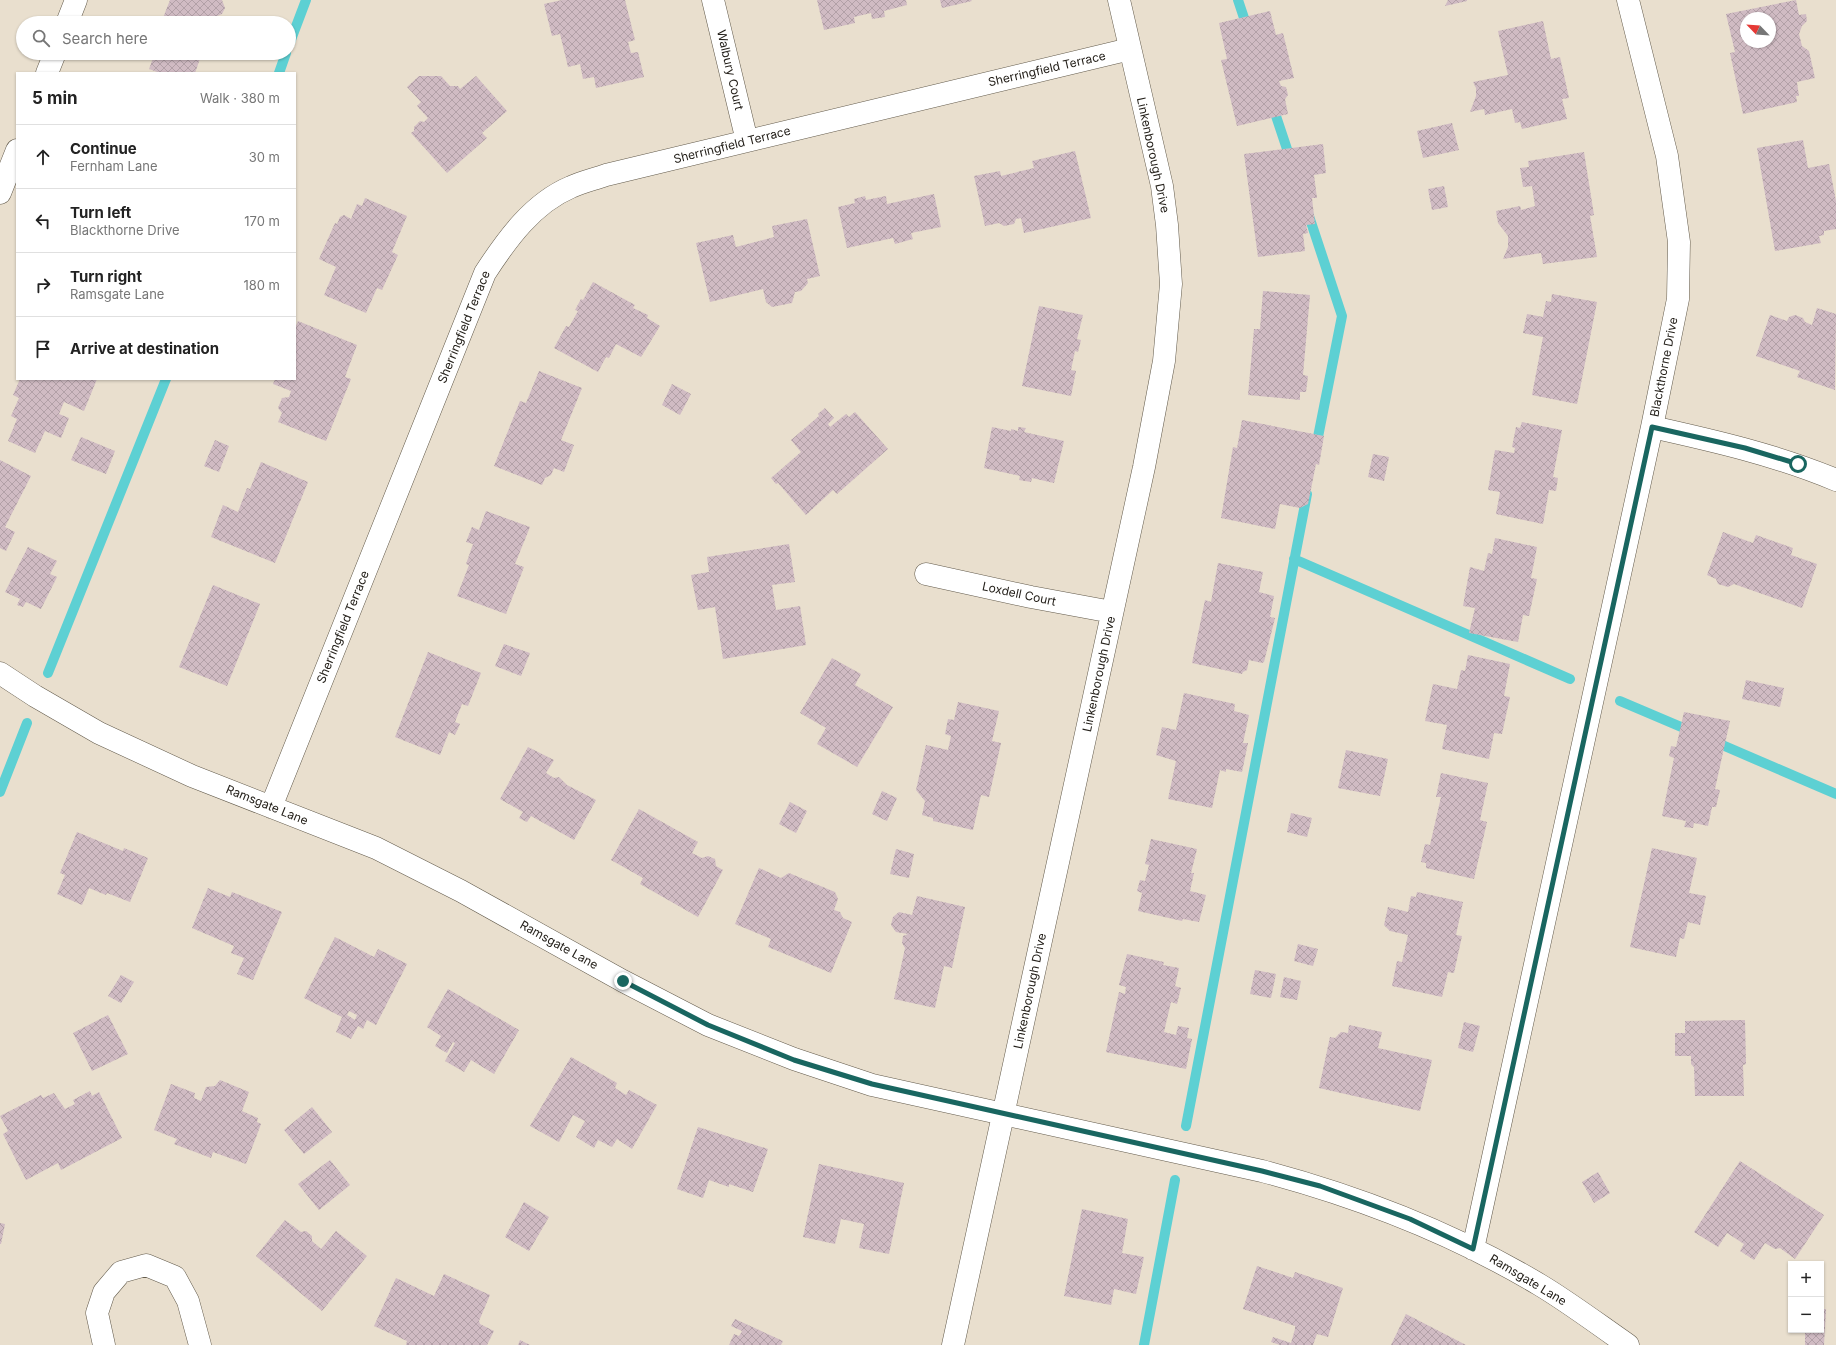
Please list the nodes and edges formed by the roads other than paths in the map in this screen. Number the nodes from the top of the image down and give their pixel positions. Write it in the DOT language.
graph roads {
  1 [pos="76,0"];
  2 [pos="713,0"];
  3 [pos="1119,0"];
  4 [pos="1628,0"];
  5 [pos="70,16"];
  6 [pos="1130,49"];
  7 [pos="52,60"];
  8 [pos="47,72"];
  9 [pos="747,141"];
  10 [pos="16,153"];
  11 [pos="0,193"];
  12 [pos="1652,427"];
  13 [pos="1836,480"];
  14 [pos="926,574"];
  15 [pos="1112,612"];
  16 [pos="0,673"];
  17 [pos="271,807"];
  18 [pos="1003,1115"];
  19 [pos="1473,1249"];
  20 [pos="104,1345"];
  21 [pos="200,1345"];
  22 [pos="953,1345"];
  23 [pos="1628,1345"];
  1 -- 5 [label="street"];
  2 -- 9 [label="street, Walbury Court"];
  3 -- 6 [label="street, Linkenborough Drive"];
  4 -- 12 [label="street, Blackthorne Drive"];
  6 -- 9 [label="street, Sherringfield Terrace"];
  6 -- 15 [label="street, Linkenborough Drive"];
  7 -- 8 [label="street"];
  9 -- 17 [label="street, Sherringfield Terrace"];
  10 -- 11 [label="street"];
  12 -- 13 [label="street"];
  12 -- 19 [label="street, Blackthorne Drive"];
  14 -- 15 [label="street, Loxdell Court"];
  15 -- 18 [label="street, Linkenborough Drive"];
  16 -- 17 [label="street, Ramsgate Lane"];
  17 -- 18 [label="street, Ramsgate Lane"];
  18 -- 19 [label="street, Ramsgate Lane"];
  18 -- 22 [label="street, Linkenborough Drive"];
  19 -- 23 [label="street, Ramsgate Lane"];
  20 -- 21 [label="street"];
}
